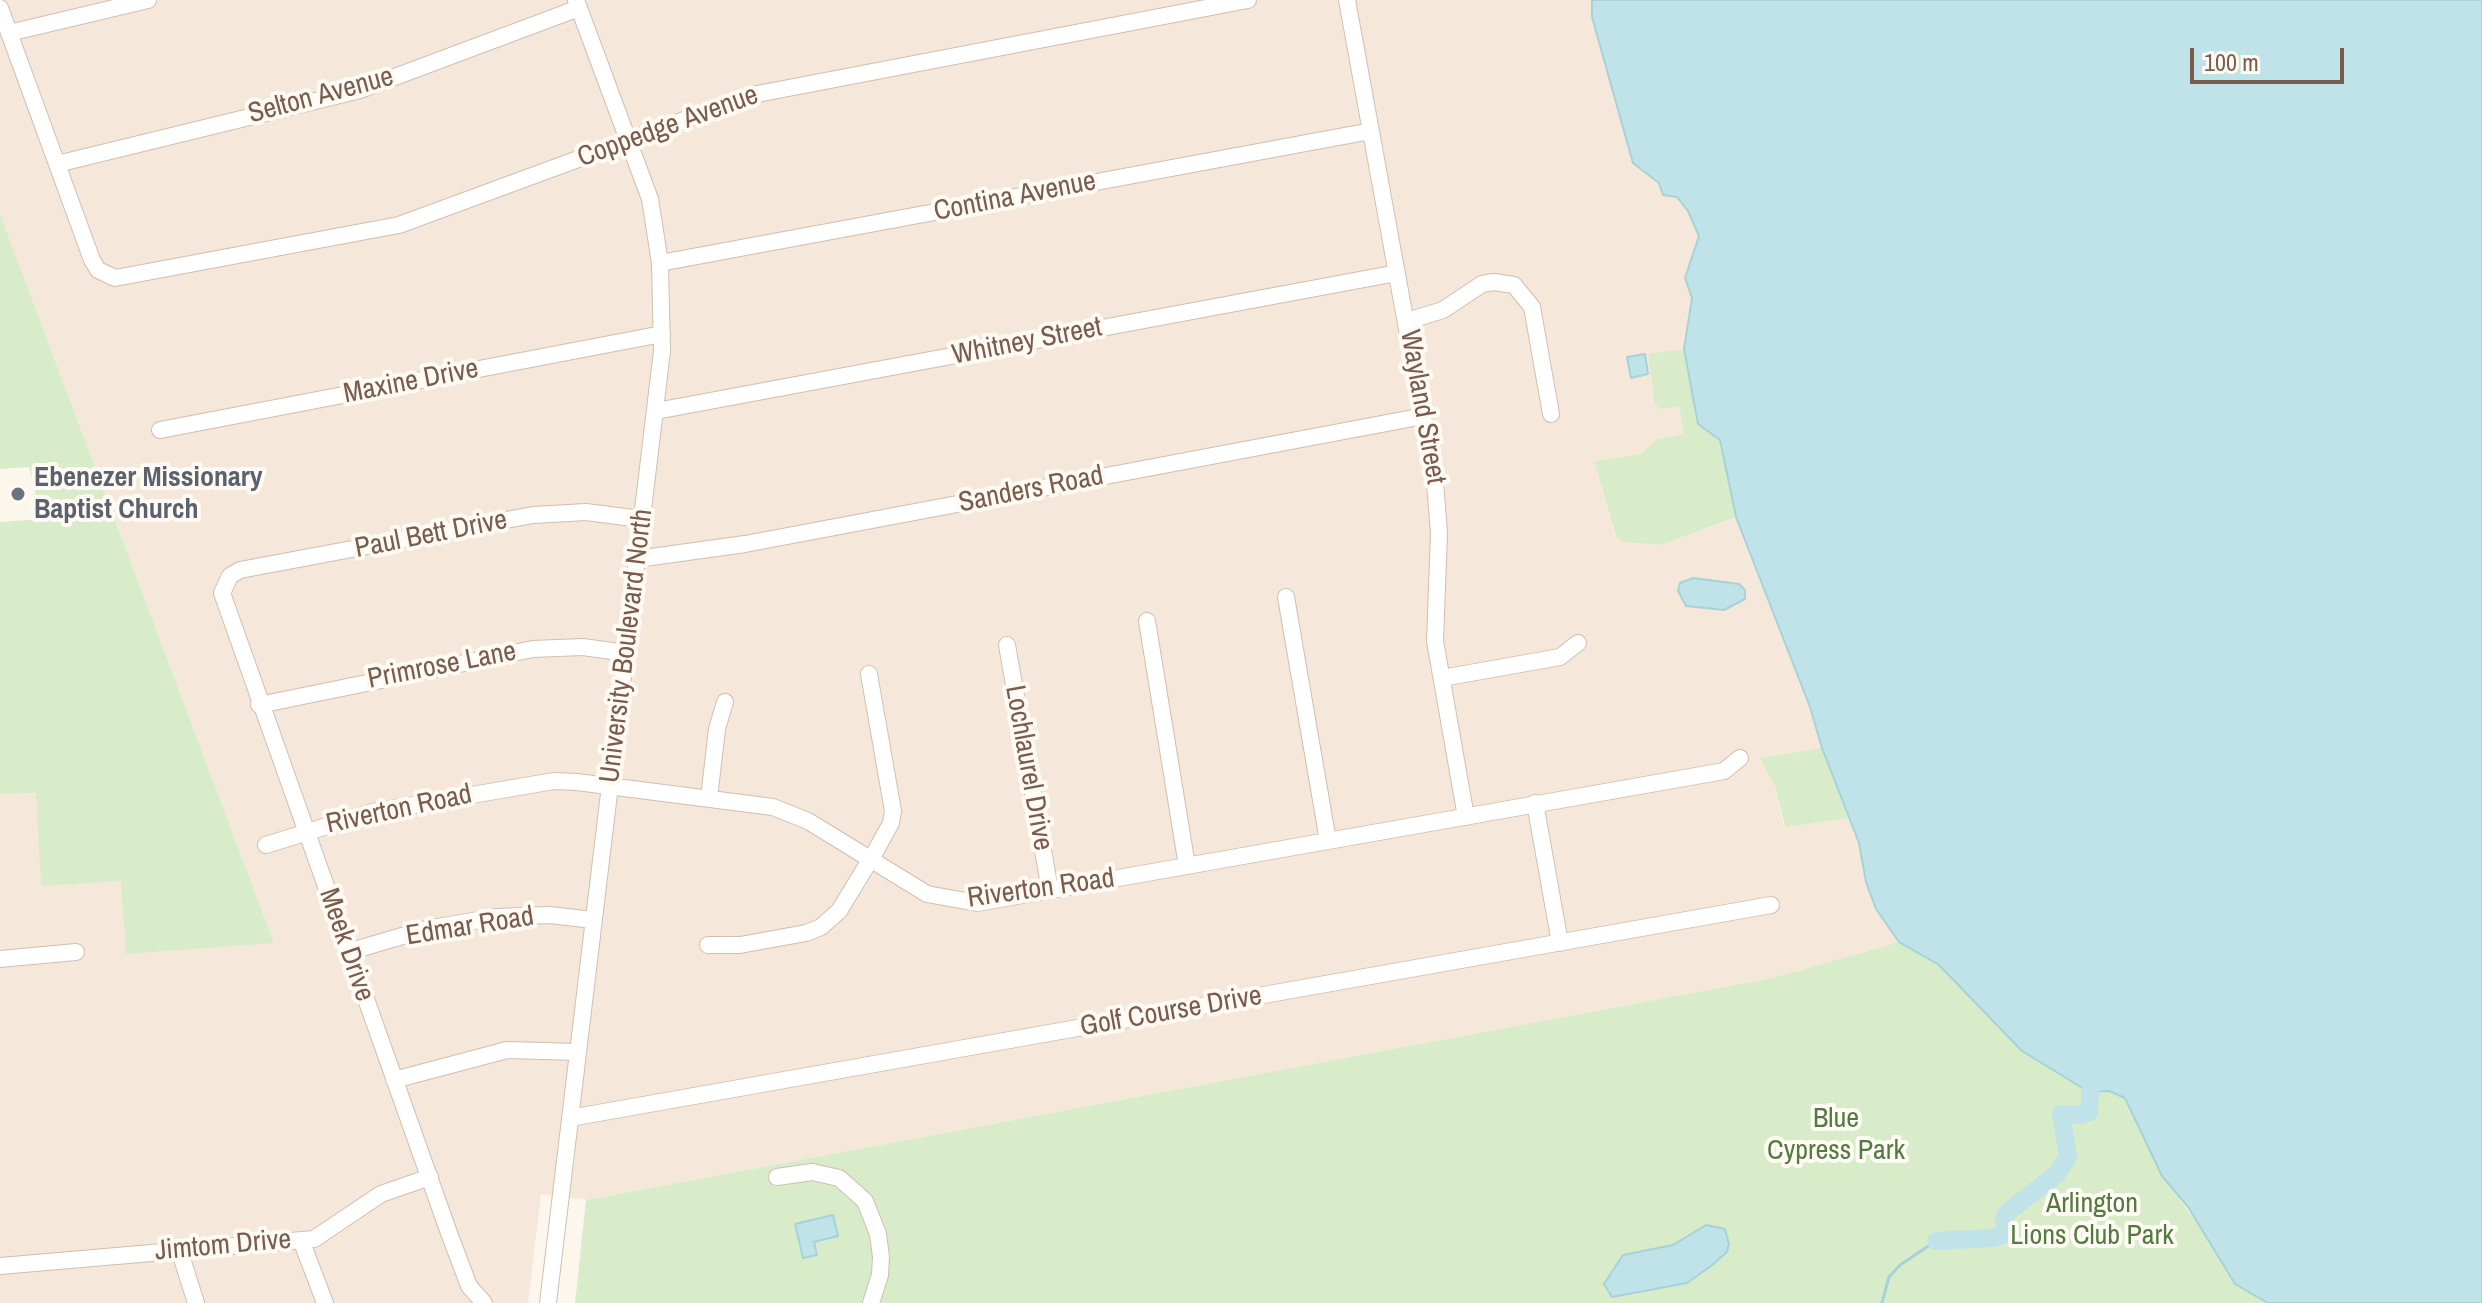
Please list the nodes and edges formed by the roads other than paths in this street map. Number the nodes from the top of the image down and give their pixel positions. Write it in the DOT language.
graph roads {
  1 [pos="148,0"];
  2 [pos="1248,0"];
  3 [pos="1347,0"];
  4 [pos="577,4"];
  5 [pos="0,8"];
  6 [pos="9,33"];
  7 [pos="1371,131"];
  8 [pos="630,141"];
  9 [pos="57,164"];
  10 [pos="660,263"];
  11 [pos="1397,273"];
  12 [pos="1407,321"];
  13 [pos="662,334"];
  14 [pos="656,411"];
  15 [pos="1551,414"];
  16 [pos="1424,416"];
  17 [pos="160,430"];
  18 [pos="641,519"];
  19 [pos="637,559"];
  20 [pos="226,582"];
  21 [pos="1286,597"];
  22 [pos="1147,621"];
  23 [pos="1578,643"];
  24 [pos="1007,645"];
  25 [pos="626,653"];
  26 [pos="869,674"];
  27 [pos="1442,678"];
  28 [pos="725,702"];
  29 [pos="259,705"];
  30 [pos="1740,758"];
  31 [pos="610,787"];
  32 [pos="709,798"];
  33 [pos="1535,803"];
  34 [pos="1466,817"];
  35 [pos="305,832"];
  36 [pos="1328,841"];
  37 [pos="266,845"];
  38 [pos="870,860"];
  39 [pos="1187,866"];
  40 [pos="1050,890"];
  41 [pos="1771,905"];
  42 [pos="593,920"];
  43 [pos="1560,943"];
  44 [pos="708,945"];
  45 [pos="76,952"];
  46 [pos="348,952"];
  47 [pos="0,959"];
  48 [pos="578,1052"];
  49 [pos="394,1080"];
  50 [pos="570,1118"];
  51 [pos="430,1177"];
  52 [pos="777,1177"];
  53 [pos="301,1240"];
  54 [pos="179,1249"];
  55 [pos="0,1266"];
  56 [pos="196,1303"];
  57 [pos="325,1303"];
  58 [pos="484,1303"];
  59 [pos="548,1303"];
  60 [pos="871,1303"];
  1 -- 6 [label="street"];
  2 -- 8 [label="street, Coppedge Avenue"];
  3 -- 7 [label="street, Wayland Street"];
  4 -- 8 [label="street, University Boulevard North"];
  4 -- 9 [label="street, Selton Avenue"];
  5 -- 6 [label="street"];
  6 -- 9 [label="street"];
  7 -- 10 [label="street, Contina Avenue"];
  7 -- 11 [label="street, Wayland Street"];
  8 -- 9 [label="street, Coppedge Avenue"];
  8 -- 10 [label="street, University Boulevard North"];
  10 -- 13 [label="street, University Boulevard North"];
  11 -- 12 [label="street, Wayland Street"];
  11 -- 14 [label="street, Whitney Street"];
  12 -- 15 [label="street"];
  12 -- 16 [label="street, Wayland Street"];
  13 -- 14 [label="street, University Boulevard North"];
  13 -- 17 [label="street, Maxine Drive"];
  14 -- 18 [label="street, University Boulevard North"];
  16 -- 19 [label="street, Sanders Road"];
  16 -- 27 [label="street, Wayland Street"];
  18 -- 19 [label="street, University Boulevard North"];
  18 -- 20 [label="street, Paul Bett Drive"];
  19 -- 25 [label="street, University Boulevard North"];
  20 -- 29 [label="street, Meek Drive"];
  21 -- 36 [label="street"];
  22 -- 39 [label="street"];
  23 -- 27 [label="street"];
  24 -- 40 [label="street, Lochlaurel Drive"];
  25 -- 29 [label="street, Primrose Lane"];
  25 -- 31 [label="street, University Boulevard North"];
  26 -- 38 [label="street"];
  27 -- 34 [label="street, Wayland Street"];
  28 -- 32 [label="street"];
  29 -- 35 [label="street, Meek Drive"];
  30 -- 33 [label="street, Riverton Road"];
  31 -- 32 [label="street, Riverton Road"];
  31 -- 35 [label="street, Riverton Road"];
  31 -- 42 [label="street, University Boulevard North"];
  32 -- 38 [label="street, Riverton Road"];
  33 -- 34 [label="street, Riverton Road"];
  33 -- 43 [label="street"];
  34 -- 36 [label="street, Riverton Road"];
  35 -- 37 [label="street, Riverton Road"];
  35 -- 46 [label="street, Meek Drive"];
  36 -- 39 [label="street, Riverton Road"];
  38 -- 40 [label="street, Riverton Road"];
  38 -- 44 [label="street"];
  39 -- 40 [label="street, Riverton Road"];
  41 -- 43 [label="street, Golf Course Drive"];
  42 -- 46 [label="street, Edmar Road"];
  42 -- 48 [label="street, University Boulevard North"];
  43 -- 50 [label="street, Golf Course Drive"];
  45 -- 47 [label="street"];
  46 -- 49 [label="street, Meek Drive"];
  48 -- 49 [label="street"];
  48 -- 50 [label="street, University Boulevard North"];
  49 -- 51 [label="street, Meek Drive"];
  50 -- 59 [label="street, University Boulevard North"];
  51 -- 53 [label="street, Jimtom Drive"];
  51 -- 58 [label="street, Meek Drive"];
  52 -- 60 [label="street"];
  53 -- 54 [label="street, Jimtom Drive"];
  53 -- 57 [label="street"];
  54 -- 55 [label="street, Jimtom Drive"];
  54 -- 56 [label="street"];
}
